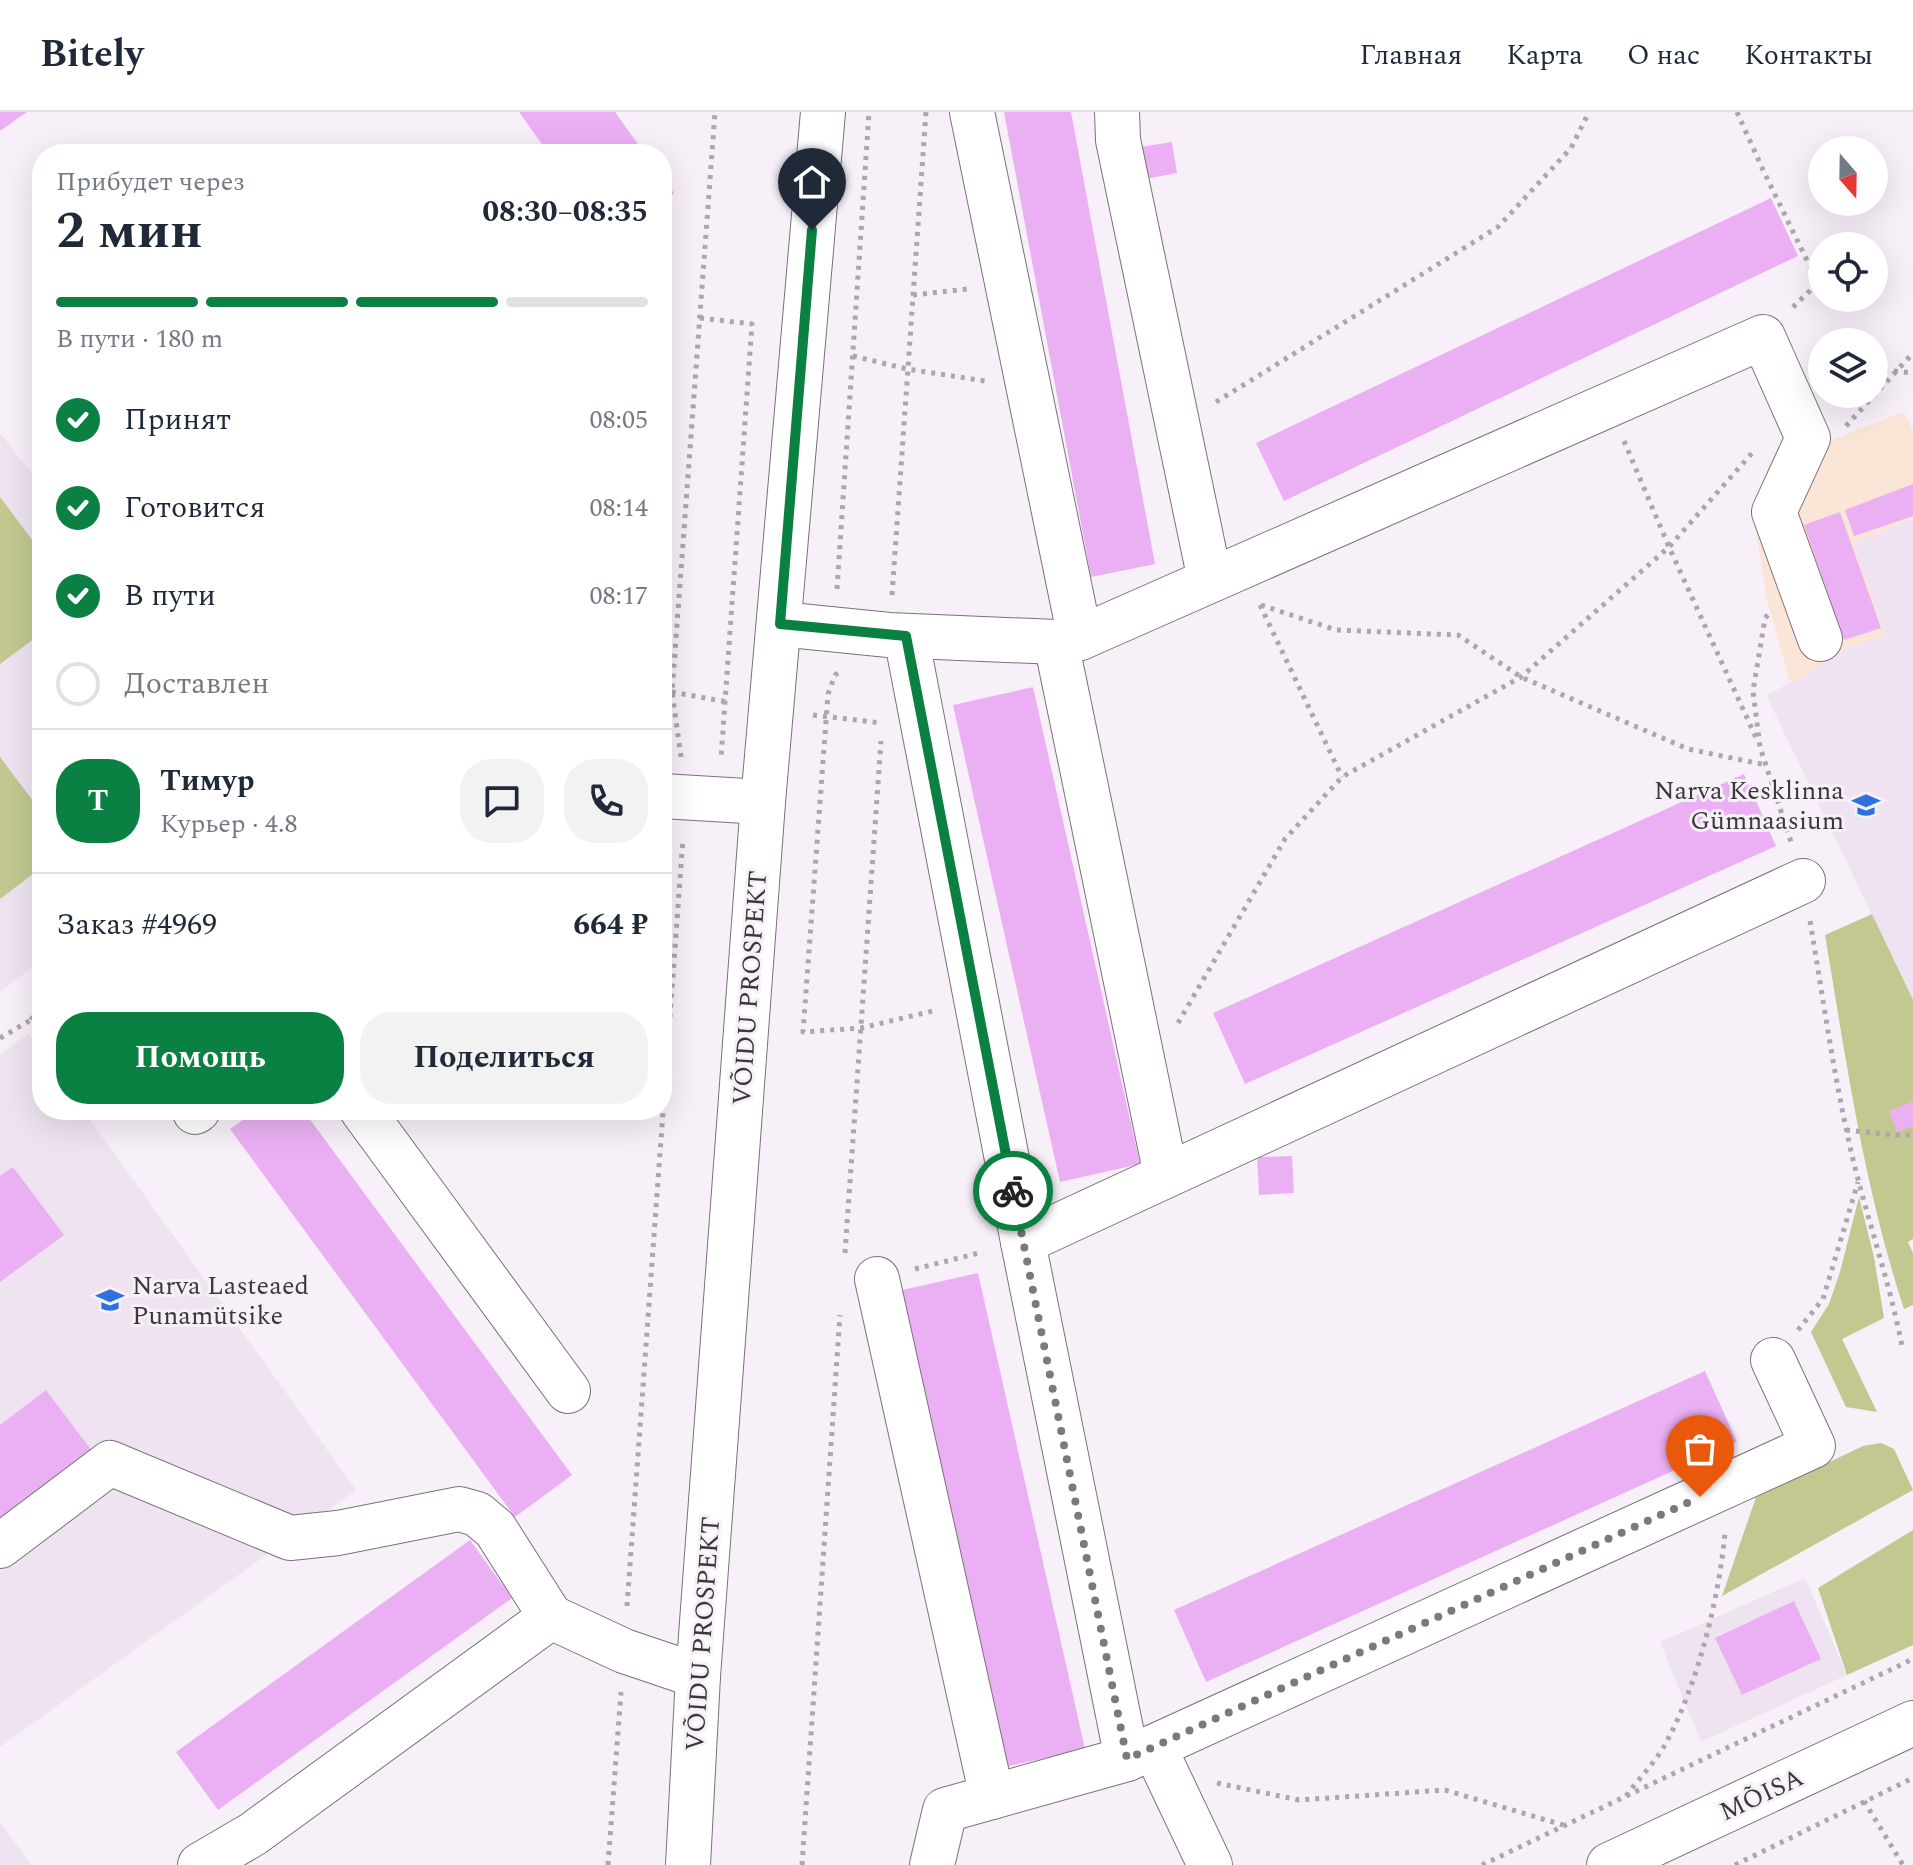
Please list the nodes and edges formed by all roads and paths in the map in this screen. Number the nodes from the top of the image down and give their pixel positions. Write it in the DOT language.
graph roads {
  1 [pos="715,112"];
  2 [pos="814,112"];
  3 [pos="823,112"];
  4 [pos="869,112"];
  5 [pos="926,112"];
  6 [pos="972,112"];
  7 [pos="1117,112"];
  8 [pos="1589,112"];
  9 [pos="1737,112"];
  10 [pos="1007,284"];
  11 [pos="807,292"];
  12 [pos="913,295"];
  13 [pos="700,318"];
  14 [pos="1763,337"];
  15 [pos="1913,353"];
  16 [pos="853,356"];
  17 [pos="907,369"];
  18 [pos="1888,370"];
  19 [pos="1897,371"];
  20 [pos="1913,373"];
  21 [pos="1029,388"];
  22 [pos="1609,405"];
  23 [pos="1801,423"];
  24 [pos="1178,425"];
  25 [pos="1669,547"];
  26 [pos="1226,573"];
  27 [pos="1797,576"];
  28 [pos="1260,605"];
  29 [pos="780,624"];
  30 [pos="897,635"];
  31 [pos="1820,639"];
  32 [pos="1068,640"];
  33 [pos="840,648"];
  34 [pos="1521,677"];
  35 [pos="672,692"];
  36 [pos="883,710"];
  37 [pos="882,723"];
  38 [pos="881,738"];
  39 [pos="1760,747"];
  40 [pos="1766,765"];
  41 [pos="1342,777"];
  42 [pos="689,798"];
  43 [pos="763,802"];
  44 [pos="1803,881"];
  45 [pos="977,1001"];
  46 [pos="31,1020"];
  47 [pos="672,1021"];
  48 [pos="1176,1025"];
  49 [pos="861,1028"];
  50 [pos="0,1038"];
  51 [pos="369,1120"];
  52 [pos="664,1120"];
  53 [pos="1846,1130"];
  54 [pos="1913,1135"];
  55 [pos="1166,1175"];
  56 [pos="1858,1181"];
  57 [pos="1023,1242"];
  58 [pos="861,1268"];
  59 [pos="1902,1346"];
  60 [pos="1773,1360"];
  61 [pos="568,1391"];
  62 [pos="1729,1484"];
  63 [pos="0,1546"];
  64 [pos="551,1617"];
  65 [pos="624,1651"];
  66 [pos="1913,1659"];
  67 [pos="698,1676"];
  68 [pos="1913,1723"];
  69 [pos="1837,1758"];
  70 [pos="1149,1759"];
  71 [pos="1913,1778"];
  72 [pos="992,1797"];
  73 [pos="1625,1797"];
  74 [pos="1864,1801"];
  75 [pos="1564,1826"];
  76 [pos="264,1850"];
  77 [pos="1665,1854"];
  78 [pos="200,1865"];
  79 [pos="608,1865"];
  80 [pos="688,1865"];
  81 [pos="802,1865"];
  82 [pos="932,1865"];
  83 [pos="1210,1865"];
  84 [pos="1482,1865"];
  85 [pos="1609,1865"];
  86 [pos="1735,1865"];
  87 [pos="1903,1865"];
  1 -- 13 [label="path"];
  2 -- 11 [label="street"];
  3 -- 11 [label="street, VÕIDU PROSPEKT"];
  4 -- 16 [label="path"];
  5 -- 12 [label="path"];
  6 -- 10 [label="street"];
  7 -- 24 [label="street"];
  8 -- 24 [label="path"];
  9 -- 14 [label="path"];
  10 -- 12 [label="path"];
  10 -- 21 [label="street"];
  11 -- 29 [label="street, VÕIDU PROSPEKT"];
  12 -- 17 [label="path"];
  13 -- 35 [label="path"];
  13 -- 42 [label="path"];
  14 -- 22 [label="street"];
  14 -- 23 [label="street"];
  15 -- 19 [label="path"];
  16 -- 17 [label="path"];
  16 -- 33 [label="path"];
  17 -- 21 [label="path"];
  17 -- 30 [label="path"];
  18 -- 19 [label="path"];
  19 -- 20 [label="path"];
  19 -- 23 [label="path"];
  21 -- 32 [label="street"];
  22 -- 25 [label="path"];
  22 -- 26 [label="street"];
  23 -- 25 [label="path"];
  23 -- 27 [label="street"];
  24 -- 26 [label="street"];
  25 -- 34 [label="path"];
  25 -- 39 [label="path"];
  26 -- 28 [label="path"];
  26 -- 32 [label="street"];
  27 -- 31 [label="street"];
  27 -- 39 [label="path"];
  28 -- 34 [label="path"];
  28 -- 41 [label="path"];
  29 -- 33 [label="street"];
  29 -- 43 [label="street, VÕIDU PROSPEKT"];
  30 -- 32 [label="street"];
  30 -- 33 [label="street"];
  30 -- 45 [label="street"];
  32 -- 55 [label="street"];
  33 -- 49 [label="path"];
  34 -- 40 [label="path"];
  34 -- 41 [label="path"];
  35 -- 42 [label="path"];
  36 -- 37 [label="path"];
  38 -- 49 [label="path"];
  39 -- 40 [label="path"];
  40 -- 44 [label="path"];
  41 -- 48 [label="path"];
  42 -- 43 [label="street"];
  42 -- 47 [label="path"];
  43 -- 67 [label="street, VÕIDU PROSPEKT"];
  44 -- 53 [label="path"];
  44 -- 55 [label="street"];
  45 -- 49 [label="path"];
  45 -- 57 [label="street"];
  46 -- 50 [label="path"];
  49 -- 58 [label="path"];
  51 -- 61 [label="street"];
  52 -- 65 [label="path"];
  53 -- 54 [label="path"];
  53 -- 56 [label="path"];
  55 -- 57 [label="street"];
  56 -- 59 [label="path"];
  56 -- 60 [label="path"];
  57 -- 58 [label="path"];
  57 -- 70 [label="street"];
  58 -- 72 [label="street"];
  58 -- 81 [label="path"];
  60 -- 62 [label="street"];
  62 -- 70 [label="street"];
  62 -- 73 [label="path"];
  63 -- 64 [label="street"];
  64 -- 65 [label="street"];
  64 -- 76 [label="street"];
  65 -- 67 [label="street"];
  65 -- 79 [label="path"];
  66 -- 73 [label="path"];
  67 -- 80 [label="street, VÕIDU PROSPEKT"];
  68 -- 69 [label="street, MÕISA"];
  69 -- 74 [label="path"];
  69 -- 77 [label="street, MÕISA"];
  70 -- 72 [label="street"];
  70 -- 75 [label="path"];
  70 -- 83 [label="street"];
  71 -- 74 [label="path"];
  72 -- 82 [label="street"];
  73 -- 75 [label="path"];
  74 -- 86 [label="path"];
  74 -- 87 [label="path"];
  75 -- 84 [label="path"];
  76 -- 78 [label="street"];
  77 -- 85 [label="street, MÕISA"];
}
